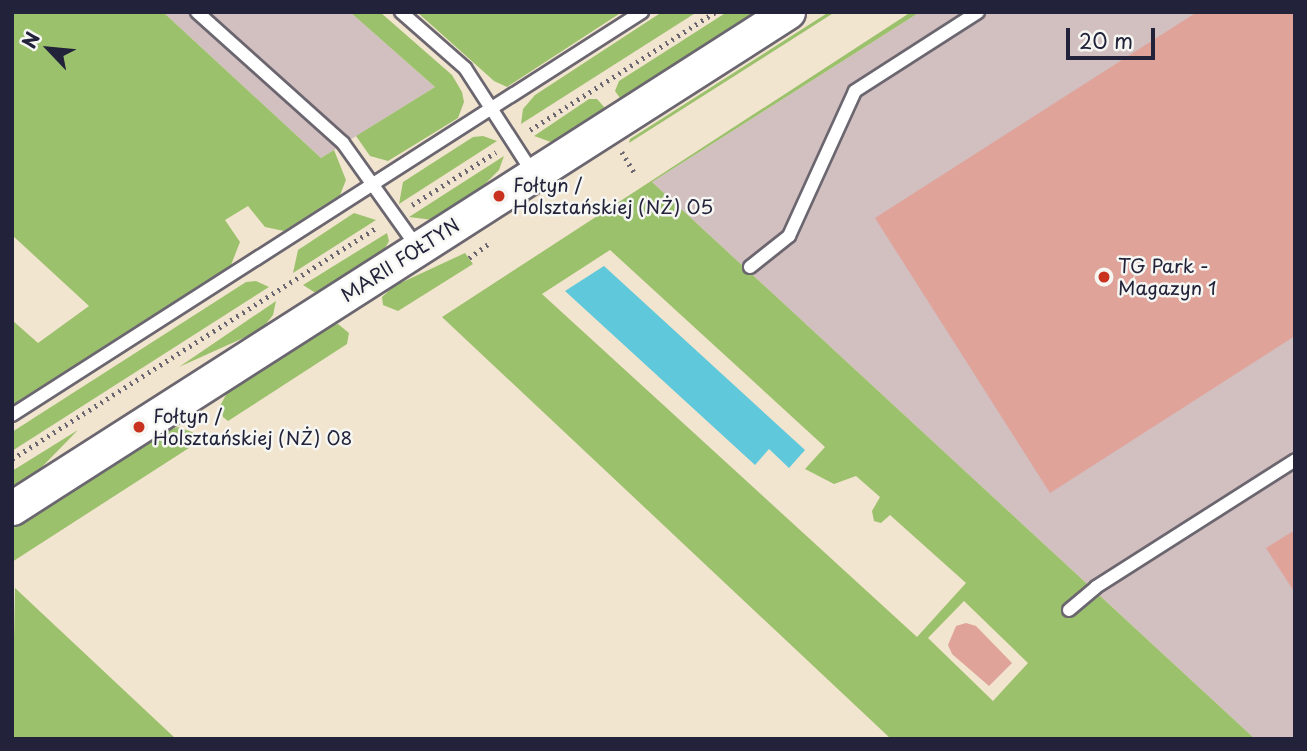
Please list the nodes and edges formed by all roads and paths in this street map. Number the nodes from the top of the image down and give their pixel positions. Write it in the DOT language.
graph roads {
  1 [pos="197,12"];
  2 [pos="401,12"];
  3 [pos="642,12"];
  4 [pos="715,12"];
  5 [pos="788,12"];
  6 [pos="978,12"];
  7 [pos="494,110"];
  8 [pos="514,140"];
  9 [pos="615,143"];
  10 [pos="634,172"];
  11 [pos="533,174"];
  12 [pos="377,185"];
  13 [pos="398,215"];
  14 [pos="419,249"];
  15 [pos="750,267"];
  16 [pos="12,415"];
  17 [pos="12,459"];
  18 [pos="1295,460"];
  19 [pos="12,508"];
  20 [pos="1069,610"];
  1 -- 12 [label="lane"];
  2 -- 7 [label="lane"];
  3 -- 7 [label="lane"];
  4 -- 8 [label="path"];
  5 -- 11 [label="street, MARII FOŁTYN"];
  6 -- 15 [label="lane"];
  7 -- 8 [label="lane"];
  7 -- 12 [label="lane"];
  8 -- 11 [label="lane"];
  8 -- 13 [label="path"];
  9 -- 10 [label="path"];
  11 -- 14 [label="street, MARII FOŁTYN"];
  12 -- 13 [label="lane"];
  12 -- 16 [label="lane"];
  13 -- 14 [label="lane"];
  13 -- 17 [label="path"];
  14 -- 19 [label="street, MARII FOŁTYN"];
  18 -- 20 [label="lane"];
}
